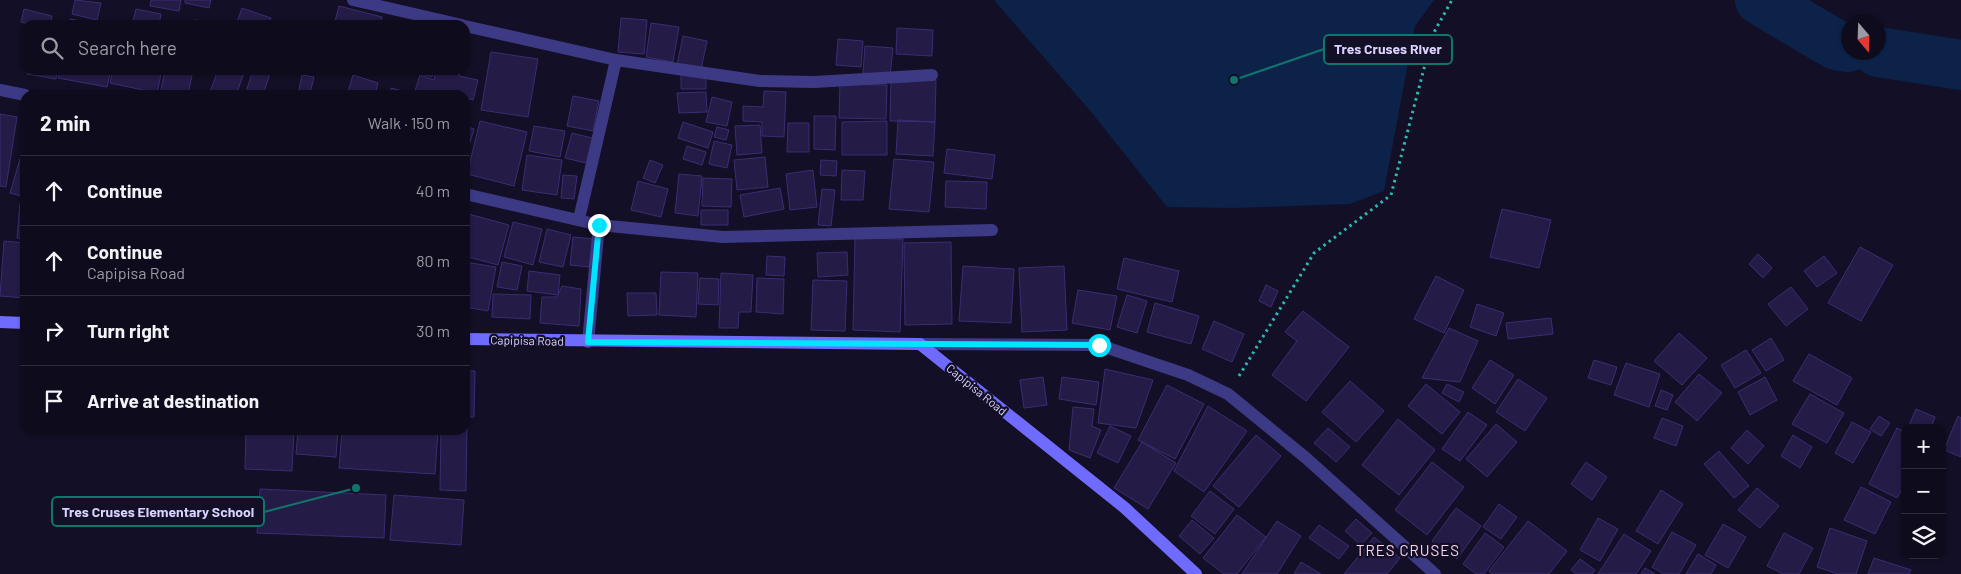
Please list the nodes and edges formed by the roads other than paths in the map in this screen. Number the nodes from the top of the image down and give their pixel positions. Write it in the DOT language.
graph roads {
  1 [pos="353,0"];
  2 [pos="442,20"];
  3 [pos="470,26"];
  4 [pos="616,60"];
  5 [pos="932,76"];
  6 [pos="0,90"];
  7 [pos="20,94"];
  8 [pos="470,195"];
  9 [pos="580,219"];
  10 [pos="599,225"];
  11 [pos="992,230"];
  12 [pos="0,322"];
  13 [pos="20,323"];
  14 [pos="470,339"];
  15 [pos="588,342"];
  16 [pos="920,344"];
  17 [pos="1196,574"];
  18 [pos="1435,574"];
  1 -- 2 [label="street"];
  3 -- 4 [label="street"];
  4 -- 5 [label="street"];
  4 -- 9 [label="street"];
  6 -- 7 [label="street"];
  8 -- 9 [label="street"];
  9 -- 10 [label="street"];
  10 -- 11 [label="street"];
  10 -- 15 [label="street"];
  12 -- 13 [label="street"];
  14 -- 15 [label="street, Capipisa Road"];
  15 -- 16 [label="street, Capipisa Road"];
  16 -- 17 [label="street, Capipisa Road"];
  16 -- 18 [label="street"];
}
